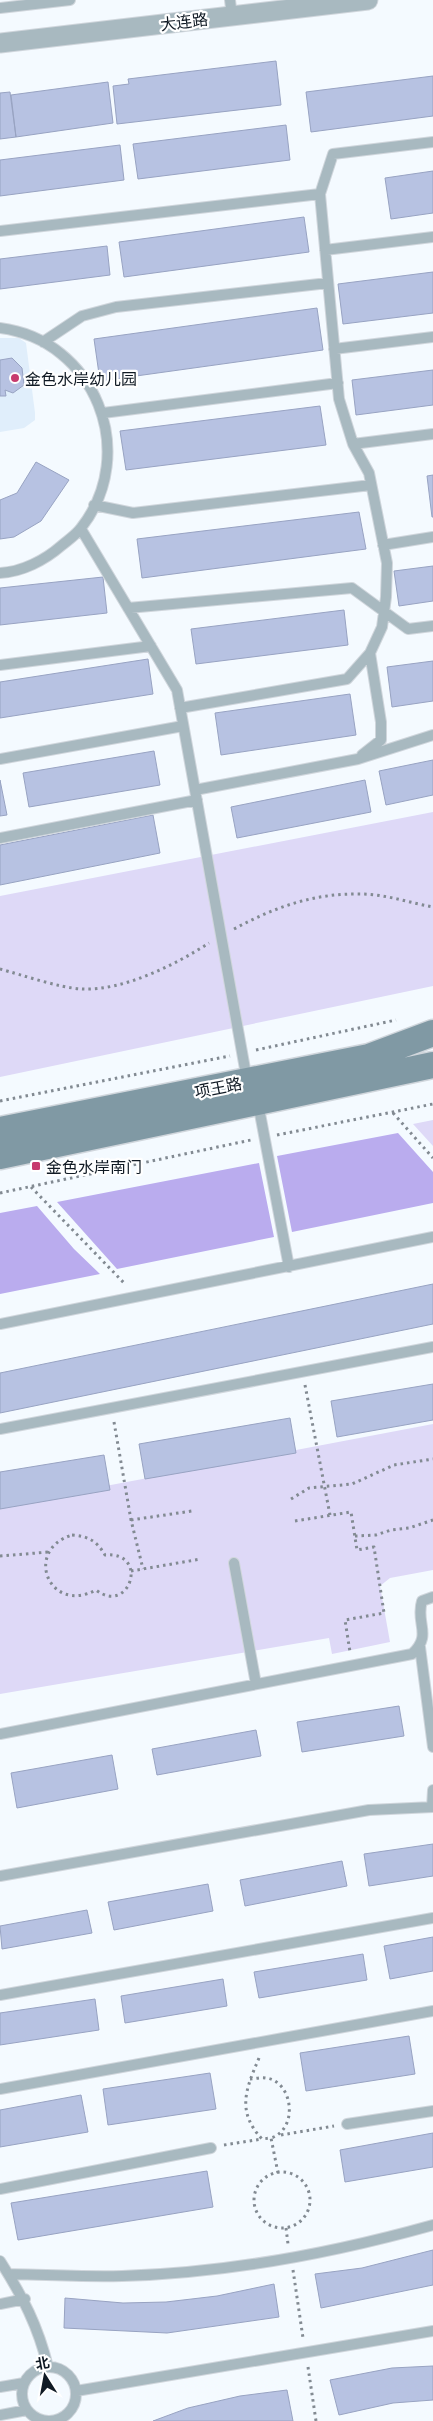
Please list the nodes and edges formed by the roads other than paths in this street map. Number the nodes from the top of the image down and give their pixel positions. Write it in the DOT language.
graph roads {
  1 [pos="70,0"];
  2 [pos="368,0"];
  3 [pos="262,6"];
  4 [pos="0,8"];
  5 [pos="231,8"];
  6 [pos="0,43"];
  7 [pos="433,142"];
  8 [pos="320,194"];
  9 [pos="0,231"];
  10 [pos="433,237"];
  11 [pos="325,250"];
  12 [pos="328,283"];
  13 [pos="0,328"];
  14 [pos="433,338"];
  15 [pos="43,342"];
  16 [pos="334,349"];
  17 [pos="338,383"];
  18 [pos="103,413"];
  19 [pos="433,434"];
  20 [pos="353,444"];
  21 [pos="371,485"];
  22 [pos="94,505"];
  23 [pos="81,529"];
  24 [pos="433,537"];
  25 [pos="383,544"];
  26 [pos="0,573"];
  27 [pos="128,608"];
  28 [pos="384,614"];
  29 [pos="433,626"];
  30 [pos="151,646"];
  31 [pos="370,653"];
  32 [pos="0,665"];
  33 [pos="180,708"];
  34 [pos="183,726"];
  35 [pos="433,735"];
  36 [pos="0,759"];
  37 [pos="358,759"];
  38 [pos="196,795"];
  39 [pos="0,838"];
  40 [pos="433,1034"];
  41 [pos="433,1065"];
  42 [pos="252,1091"];
  43 [pos="0,1130"];
  44 [pos="0,1156"];
  45 [pos="433,1237"];
  46 [pos="290,1267"];
  47 [pos="0,1324"];
  48 [pos="433,1347"];
  49 [pos="0,1429"];
  50 [pos="234,1563"];
  51 [pos="433,1597"];
  52 [pos="420,1647"];
  53 [pos="256,1684"];
  54 [pos="0,1734"];
  55 [pos="433,1747"];
  56 [pos="433,1790"];
  57 [pos="432,1807"];
  58 [pos="0,1876"];
  59 [pos="433,1918"];
  60 [pos="0,1995"];
  61 [pos="433,2011"];
  62 [pos="0,2089"];
  63 [pos="433,2111"];
  64 [pos="346,2124"];
  65 [pos="211,2148"];
  66 [pos="0,2189"];
  67 [pos="433,2225"];
  68 [pos="0,2261"];
  69 [pos="8,2274"];
  70 [pos="25,2299"];
  71 [pos="0,2304"];
  72 [pos="433,2331"];
  73 [pos="48,2367"];
  74 [pos="24,2383"];
  75 [pos="0,2387"];
  76 [pos="76,2391"];
  77 [pos="27,2410"];
  78 [pos="0,2415"];
  79 [pos="56,2420"];
  1 -- 4 [label="lane"];
  2 -- 3 [label="street, 大连路"];
  3 -- 5 [label="street, 大连路"];
  5 -- 6 [label="street, 大连路"];
  7 -- 8 [label="lane"];
  8 -- 9 [label="lane"];
  8 -- 11 [label="lane"];
  10 -- 11 [label="lane"];
  11 -- 12 [label="lane"];
  12 -- 15 [label="lane"];
  12 -- 16 [label="lane"];
  13 -- 15 [label="lane"];
  14 -- 16 [label="lane"];
  15 -- 18 [label="lane"];
  16 -- 17 [label="lane"];
  17 -- 18 [label="lane"];
  17 -- 20 [label="lane"];
  18 -- 22 [label="lane"];
  19 -- 20 [label="lane"];
  20 -- 21 [label="lane"];
  21 -- 22 [label="lane"];
  21 -- 25 [label="lane"];
  22 -- 23 [label="lane"];
  23 -- 26 [label="lane"];
  23 -- 27 [label="lane"];
  24 -- 25 [label="lane"];
  25 -- 28 [label="lane"];
  27 -- 28 [label="lane"];
  27 -- 30 [label="lane"];
  28 -- 29 [label="lane"];
  28 -- 31 [label="lane"];
  30 -- 32 [label="lane"];
  30 -- 33 [label="lane"];
  31 -- 33 [label="lane"];
  31 -- 37 [label="lane"];
  33 -- 34 [label="lane"];
  34 -- 36 [label="lane"];
  34 -- 38 [label="lane"];
  35 -- 37 [label="lane"];
  37 -- 38 [label="lane"];
  38 -- 39 [label="lane"];
  38 -- 42 [label="lane"];
  40 -- 42 [label="main road, 项王路"];
  41 -- 42 [label="main road, 项王路"];
  42 -- 43 [label="main road, 项王路"];
  42 -- 44 [label="main road, 项王路"];
  42 -- 46 [label="lane"];
  45 -- 46 [label="lane"];
  46 -- 47 [label="lane"];
  48 -- 49 [label="lane"];
  50 -- 53 [label="lane"];
  51 -- 52 [label="lane"];
  52 -- 53 [label="lane"];
  52 -- 55 [label="lane"];
  53 -- 54 [label="lane"];
  56 -- 57 [label="lane"];
  57 -- 58 [label="lane"];
  59 -- 60 [label="lane"];
  61 -- 62 [label="lane"];
  63 -- 64 [label="lane"];
  65 -- 66 [label="lane"];
  67 -- 69 [label="lane"];
  68 -- 69 [label="lane"];
  69 -- 70 [label="lane"];
  70 -- 71 [label="lane"];
  70 -- 73 [label="lane"];
  72 -- 76 [label="lane"];
  73 -- 74 [label="lane"];
  73 -- 76 [label="lane"];
  74 -- 75 [label="lane"];
  74 -- 77 [label="lane"];
  76 -- 79 [label="lane"];
  77 -- 78 [label="lane"];
  77 -- 79 [label="lane"];
}
